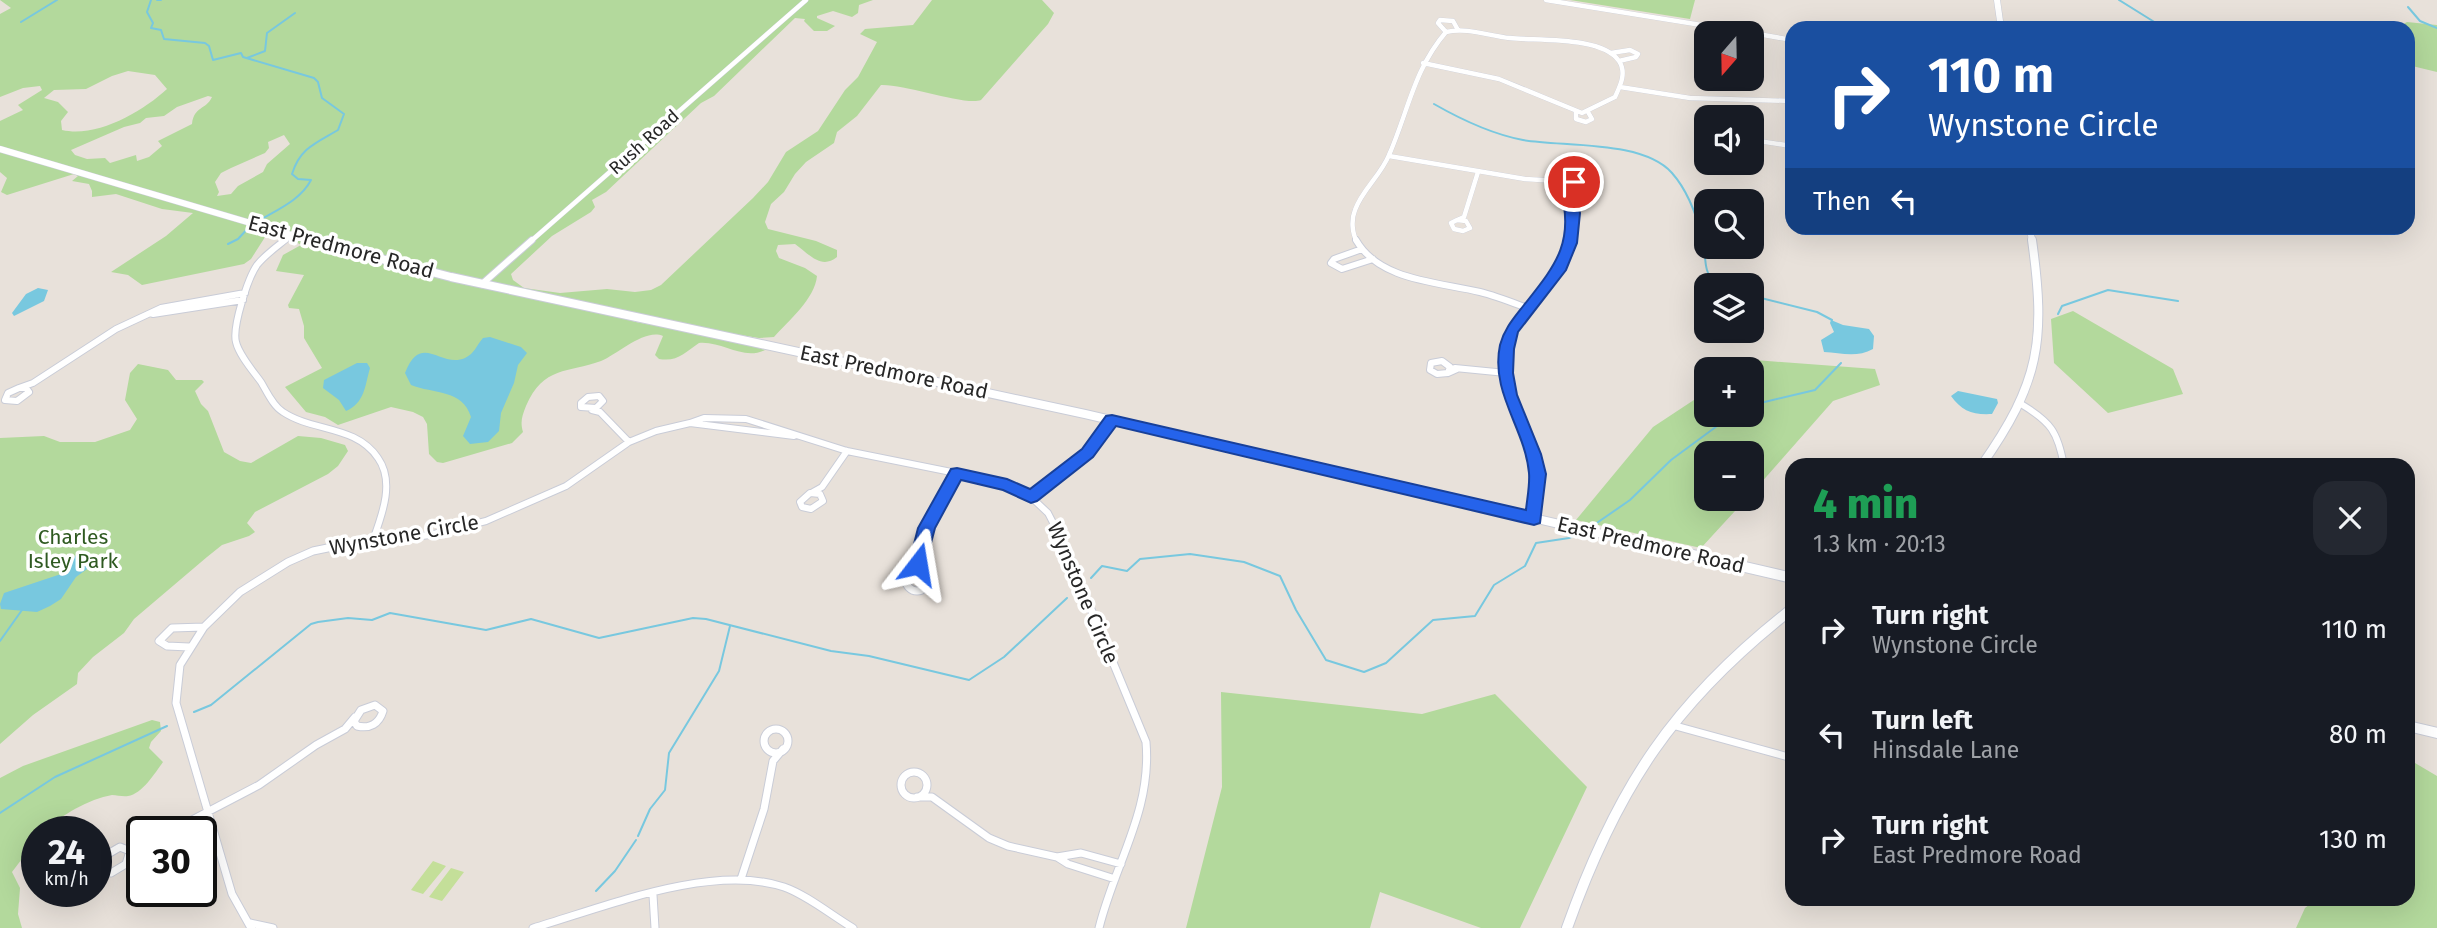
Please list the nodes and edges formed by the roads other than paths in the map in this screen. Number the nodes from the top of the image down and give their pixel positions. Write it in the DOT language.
graph roads {
  1 [pos="806,0"];
  2 [pos="1546,0"];
  3 [pos="1997,0"];
  4 [pos="2000,21"];
  5 [pos="1694,24"];
  6 [pos="1458,30"];
  7 [pos="1446,32"];
  8 [pos="1764,35"];
  9 [pos="1785,39"];
  10 [pos="1610,54"];
  11 [pos="1619,61"];
  12 [pos="1423,63"];
  13 [pos="1620,87"];
  14 [pos="1785,101"];
  15 [pos="1576,112"];
  16 [pos="1588,112"];
  17 [pos="1764,142"];
  18 [pos="1785,145"];
  19 [pos="0,149"];
  20 [pos="1389,156"];
  21 [pos="1478,172"];
  22 [pos="1558,181"];
  23 [pos="1567,185"];
  24 [pos="1464,217"];
  25 [pos="1457,220"];
  26 [pos="1468,222"];
  27 [pos="2031,235"];
  28 [pos="291,236"];
  29 [pos="1362,249"];
  30 [pos="1373,259"];
  31 [pos="482,284"];
  32 [pos="244,297"];
  33 [pos="202,300"];
  34 [pos="200,307"];
  35 [pos="1527,308"];
  36 [pos="152,314"];
  37 [pos="1448,364"];
  38 [pos="1457,369"];
  39 [pos="1448,373"];
  40 [pos="1506,373"];
  41 [pos="33,383"];
  42 [pos="19,388"];
  43 [pos="29,390"];
  44 [pos="602,404"];
  45 [pos="2021,404"];
  46 [pos="590,410"];
  47 [pos="600,412"];
  48 [pos="1112,420"];
  49 [pos="629,442"];
  50 [pos="847,451"];
  51 [pos="1987,458"];
  52 [pos="2063,458"];
  53 [pos="957,474"];
  54 [pos="822,487"];
  55 [pos="810,493"];
  56 [pos="822,496"];
  57 [pos="1031,497"];
  58 [pos="1534,518"];
  59 [pos="373,540"];
  60 [pos="918,564"];
  61 [pos="924,572"];
  62 [pos="909,573"];
  63 [pos="1785,576"];
  64 [pos="1785,615"];
  65 [pos="204,627"];
  66 [pos="189,647"];
  67 [pos="355,717"];
  68 [pos="1671,725"];
  69 [pos="360,728"];
  70 [pos="2415,728"];
  71 [pos="345,729"];
  72 [pos="2437,733"];
  73 [pos="783,749"];
  74 [pos="766,750"];
  75 [pos="1785,756"];
  76 [pos="773,761"];
  77 [pos="928,784"];
  78 [pos="917,797"];
  79 [pos="932,797"];
  80 [pos="208,812"];
  81 [pos="200,816"];
  82 [pos="125,847"];
  83 [pos="1057,857"];
  84 [pos="126,862"];
  85 [pos="1121,864"];
  86 [pos="1115,878"];
  87 [pos="741,879"];
  88 [pos="653,894"];
  89 [pos="250,925"];
  90 [pos="273,928"];
  91 [pos="534,928"];
  92 [pos="655,928"];
  93 [pos="853,928"];
  94 [pos="1099,928"];
  95 [pos="1567,928"];
  1 -- 31 [label="street, Rush Road"];
  2 -- 5 [label="street"];
  3 -- 4 [label="street"];
  6 -- 7 [label="street"];
  6 -- 7 [label="street"];
  6 -- 10 [label="street"];
  7 -- 12 [label="street"];
  8 -- 9 [label="street"];
  10 -- 11 [label="street"];
  10 -- 11 [label="street"];
  11 -- 13 [label="street"];
  12 -- 15 [label="street"];
  12 -- 20 [label="street"];
  13 -- 14 [label="street"];
  13 -- 16 [label="street"];
  15 -- 16 [label="street"];
  15 -- 16 [label="street"];
  17 -- 18 [label="street"];
  19 -- 28 [label="street, East Predmore Road"];
  20 -- 21 [label="street"];
  20 -- 29 [label="street"];
  21 -- 22 [label="street"];
  21 -- 24 [label="street"];
  22 -- 23 [label="street"];
  22 -- 23 [label="street"];
  23 -- 35 [label="street"];
  24 -- 25 [label="street"];
  24 -- 26 [label="street"];
  25 -- 26 [label="street"];
  25 -- 26 [label="street"];
  27 -- 45 [label="street"];
  28 -- 31 [label="street, East Predmore Road"];
  28 -- 32 [label="street"];
  29 -- 30 [label="street"];
  29 -- 30 [label="street"];
  30 -- 35 [label="street"];
  31 -- 48 [label="street, East Predmore Road"];
  32 -- 33 [label="street"];
  32 -- 34 [label="street"];
  32 -- 59 [label="street"];
  33 -- 34 [label="street"];
  33 -- 36 [label="street"];
  34 -- 36 [label="street"];
  35 -- 40 [label="street"];
  36 -- 41 [label="street"];
  37 -- 38 [label="street"];
  37 -- 39 [label="street"];
  37 -- 39 [label="street"];
  38 -- 39 [label="street"];
  38 -- 40 [label="street"];
  40 -- 58 [label="street"];
  41 -- 42 [label="street"];
  41 -- 43 [label="street"];
  42 -- 43 [label="street"];
  42 -- 43 [label="street"];
  44 -- 46 [label="street"];
  44 -- 46 [label="street"];
  44 -- 47 [label="street"];
  45 -- 51 [label="street"];
  45 -- 52 [label="street"];
  46 -- 47 [label="street"];
  47 -- 49 [label="street"];
  48 -- 57 [label="street"];
  48 -- 58 [label="street, East Predmore Road"];
  49 -- 50 [label="street, Wynstone Circle"];
  49 -- 59 [label="street, Wynstone Circle"];
  50 -- 53 [label="street, Wynstone Circle"];
  50 -- 54 [label="street"];
  53 -- 57 [label="street, Wynstone Circle"];
  53 -- 60 [label="street"];
  54 -- 55 [label="street"];
  54 -- 56 [label="street"];
  55 -- 56 [label="street"];
  55 -- 56 [label="street"];
  57 -- 85 [label="street, Wynstone Circle"];
  58 -- 63 [label="street, East Predmore Road"];
  59 -- 65 [label="street, Wynstone Circle"];
  60 -- 61 [label="street"];
  60 -- 62 [label="street"];
  61 -- 62 [label="street"];
  61 -- 62 [label="street"];
  64 -- 68 [label="street"];
  65 -- 66 [label="street, Wynstone Circle"];
  65 -- 66 [label="street"];
  66 -- 80 [label="street, Wynstone Circle"];
  67 -- 69 [label="street"];
  67 -- 69 [label="street"];
  67 -- 71 [label="street"];
  68 -- 75 [label="street"];
  68 -- 95 [label="street"];
  69 -- 71 [label="street"];
  70 -- 72 [label="street"];
  71 -- 80 [label="street"];
  73 -- 74 [label="street"];
  73 -- 74 [label="street"];
  73 -- 76 [label="street"];
  74 -- 76 [label="street"];
  76 -- 87 [label="street"];
  77 -- 78 [label="street"];
  77 -- 78 [label="street"];
  77 -- 79 [label="street"];
  78 -- 79 [label="street"];
  79 -- 83 [label="street"];
  80 -- 81 [label="street"];
  80 -- 89 [label="street, Wynstone Circle"];
  82 -- 84 [label="street"];
  83 -- 85 [label="street"];
  83 -- 86 [label="street"];
  85 -- 86 [label="street, Wynstone Circle"];
  86 -- 94 [label="street, Wynstone Circle"];
  87 -- 88 [label="street"];
  87 -- 93 [label="street"];
  88 -- 91 [label="street"];
  88 -- 92 [label="street"];
  89 -- 90 [label="street, Wynstone Circle"];
}
